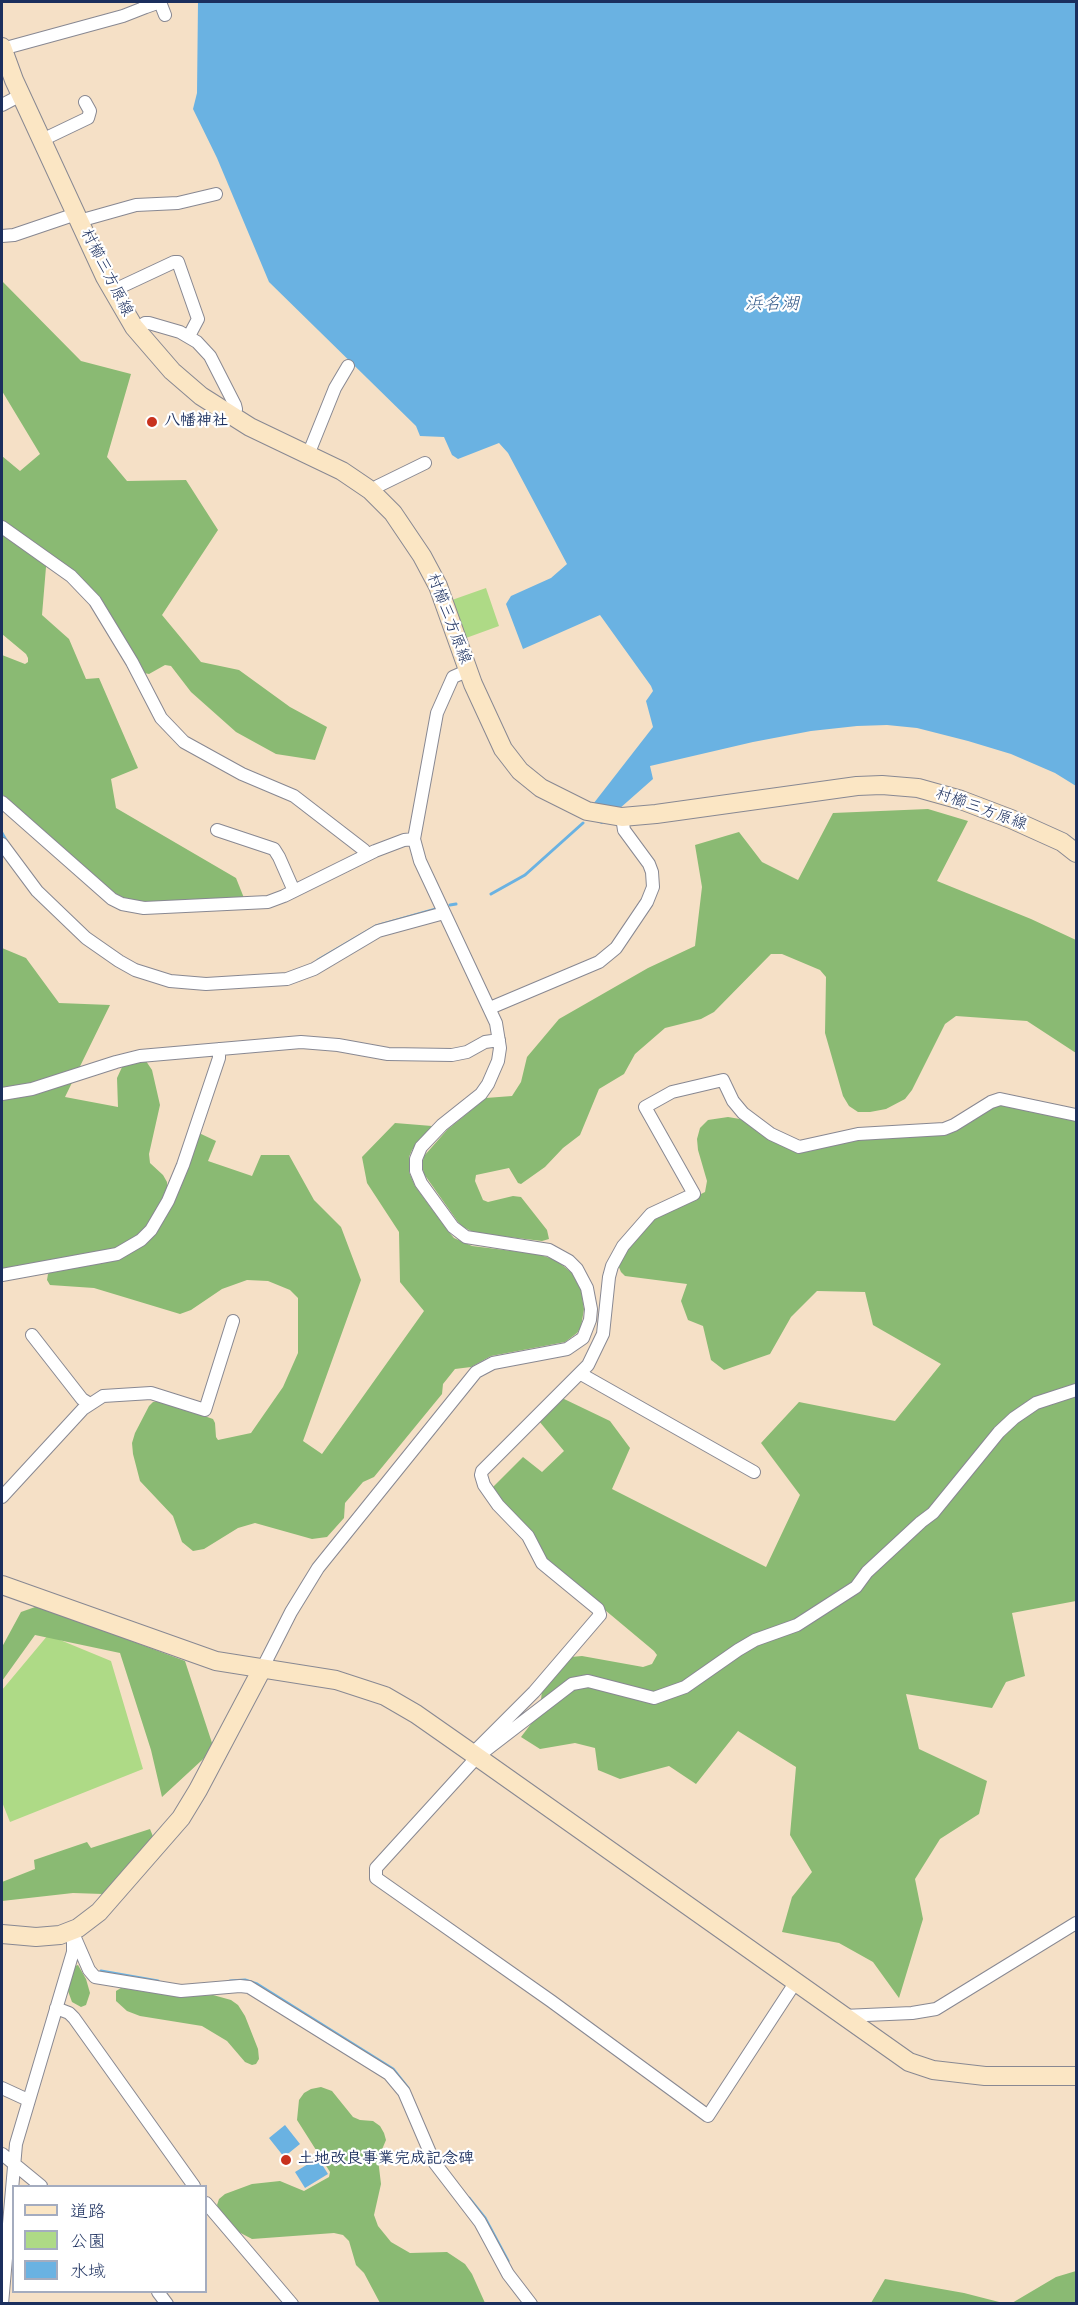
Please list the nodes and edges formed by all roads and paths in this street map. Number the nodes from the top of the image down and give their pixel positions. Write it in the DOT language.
graph roads {
  1 [pos="146,4"];
  2 [pos="165,15"];
  3 [pos="2,50"];
  4 [pos="21,95"];
  5 [pos="85,102"];
  6 [pos="2,105"];
  7 [pos="42,140"];
  8 [pos="216,194"];
  9 [pos="77,217"];
  10 [pos="2,236"];
  11 [pos="112,291"];
  12 [pos="136,329"];
  13 [pos="189,336"];
  14 [pos="348,366"];
  15 [pos="233,418"];
  16 [pos="308,455"];
  17 [pos="425,463"];
  18 [pos="372,492"];
  19 [pos="2,527"];
  20 [pos="469,670"];
  21 [pos="2,802"];
  22 [pos="622,817"];
  23 [pos="217,830"];
  24 [pos="414,839"];
  25 [pos="2,844"];
  26 [pos="1077,853"];
  27 [pos="367,855"];
  28 [pos="294,891"];
  29 [pos="444,913"];
  30 [pos="490,1008"];
  31 [pos="499,1040"];
  32 [pos="219,1049"];
  33 [pos="2,1094"];
  34 [pos="1077,1115"];
  35 [pos="2,1275"];
  36 [pos="233,1321"];
  37 [pos="32,1335"];
  38 [pos="583,1338"];
  39 [pos="599,1345"];
  40 [pos="581,1374"];
  41 [pos="1077,1390"];
  42 [pos="90,1404"];
  43 [pos="754,1472"];
  44 [pos="2,1497"];
  45 [pos="2,1585"];
  46 [pos="262,1669"];
  47 [pos="477,1757"];
  48 [pos="1077,1923"];
  49 [pos="72,1931"];
  50 [pos="2,1934"];
  51 [pos="795,1983"];
  52 [pos="56,2008"];
  53 [pos="843,2016"];
  54 [pos="1077,2076"];
  55 [pos="2,2088"];
  56 [pos="28,2100"];
  57 [pos="2,2154"];
  58 [pos="13,2164"];
  59 [pos="39,2185"];
  60 [pos="193,2185"];
  61 [pos="207,2204"];
  62 [pos="2,2304"];
  63 [pos="292,2304"];
  64 [pos="531,2304"];
  1 -- 2 [label="street"];
  1 -- 3 [label="street"];
  3 -- 4 [label="street, 村櫛三方原線"];
  4 -- 6 [label="street"];
  4 -- 7 [label="street, 村櫛三方原線"];
  5 -- 7 [label="street"];
  7 -- 9 [label="street, 村櫛三方原線"];
  8 -- 9 [label="street"];
  9 -- 10 [label="street"];
  9 -- 11 [label="street, 村櫛三方原線"];
  11 -- 12 [label="street, 村櫛三方原線"];
  11 -- 13 [label="street"];
  12 -- 13 [label="street"];
  12 -- 15 [label="street, 村櫛三方原線"];
  13 -- 15 [label="street"];
  14 -- 16 [label="street"];
  15 -- 16 [label="street, 村櫛三方原線"];
  16 -- 18 [label="street, 村櫛三方原線"];
  17 -- 18 [label="street"];
  18 -- 20 [label="street, 村櫛三方原線"];
  19 -- 27 [label="street"];
  20 -- 22 [label="street, 村櫛三方原線"];
  20 -- 24 [label="street"];
  21 -- 28 [label="street"];
  22 -- 26 [label="street, 村櫛三方原線"];
  22 -- 30 [label="street"];
  23 -- 28 [label="street"];
  24 -- 27 [label="street"];
  24 -- 29 [label="street"];
  25 -- 29 [label="street"];
  27 -- 28 [label="street"];
  29 -- 30 [label="street"];
  30 -- 31 [label="street"];
  31 -- 32 [label="street"];
  31 -- 38 [label="street"];
  32 -- 33 [label="street"];
  32 -- 35 [label="street"];
  34 -- 39 [label="street"];
  36 -- 42 [label="street"];
  37 -- 42 [label="street"];
  38 -- 39 [label="street"];
  38 -- 46 [label="street"];
  39 -- 40 [label="street"];
  40 -- 43 [label="street"];
  40 -- 47 [label="street"];
  41 -- 47 [label="street"];
  42 -- 44 [label="street"];
  45 -- 46 [label="street"];
  46 -- 47 [label="street"];
  46 -- 49 [label="street"];
  47 -- 51 [label="street"];
  47 -- 51 [label="street"];
  48 -- 53 [label="street"];
  49 -- 50 [label="street"];
  49 -- 52 [label="street"];
  49 -- 64 [label="street"];
  51 -- 53 [label="street"];
  52 -- 56 [label="street"];
  52 -- 60 [label="street"];
  53 -- 54 [label="street"];
  55 -- 56 [label="street"];
  56 -- 58 [label="street"];
  57 -- 58 [label="street"];
  58 -- 59 [label="street"];
  58 -- 62 [label="street"];
  61 -- 63 [label="street"];
}
